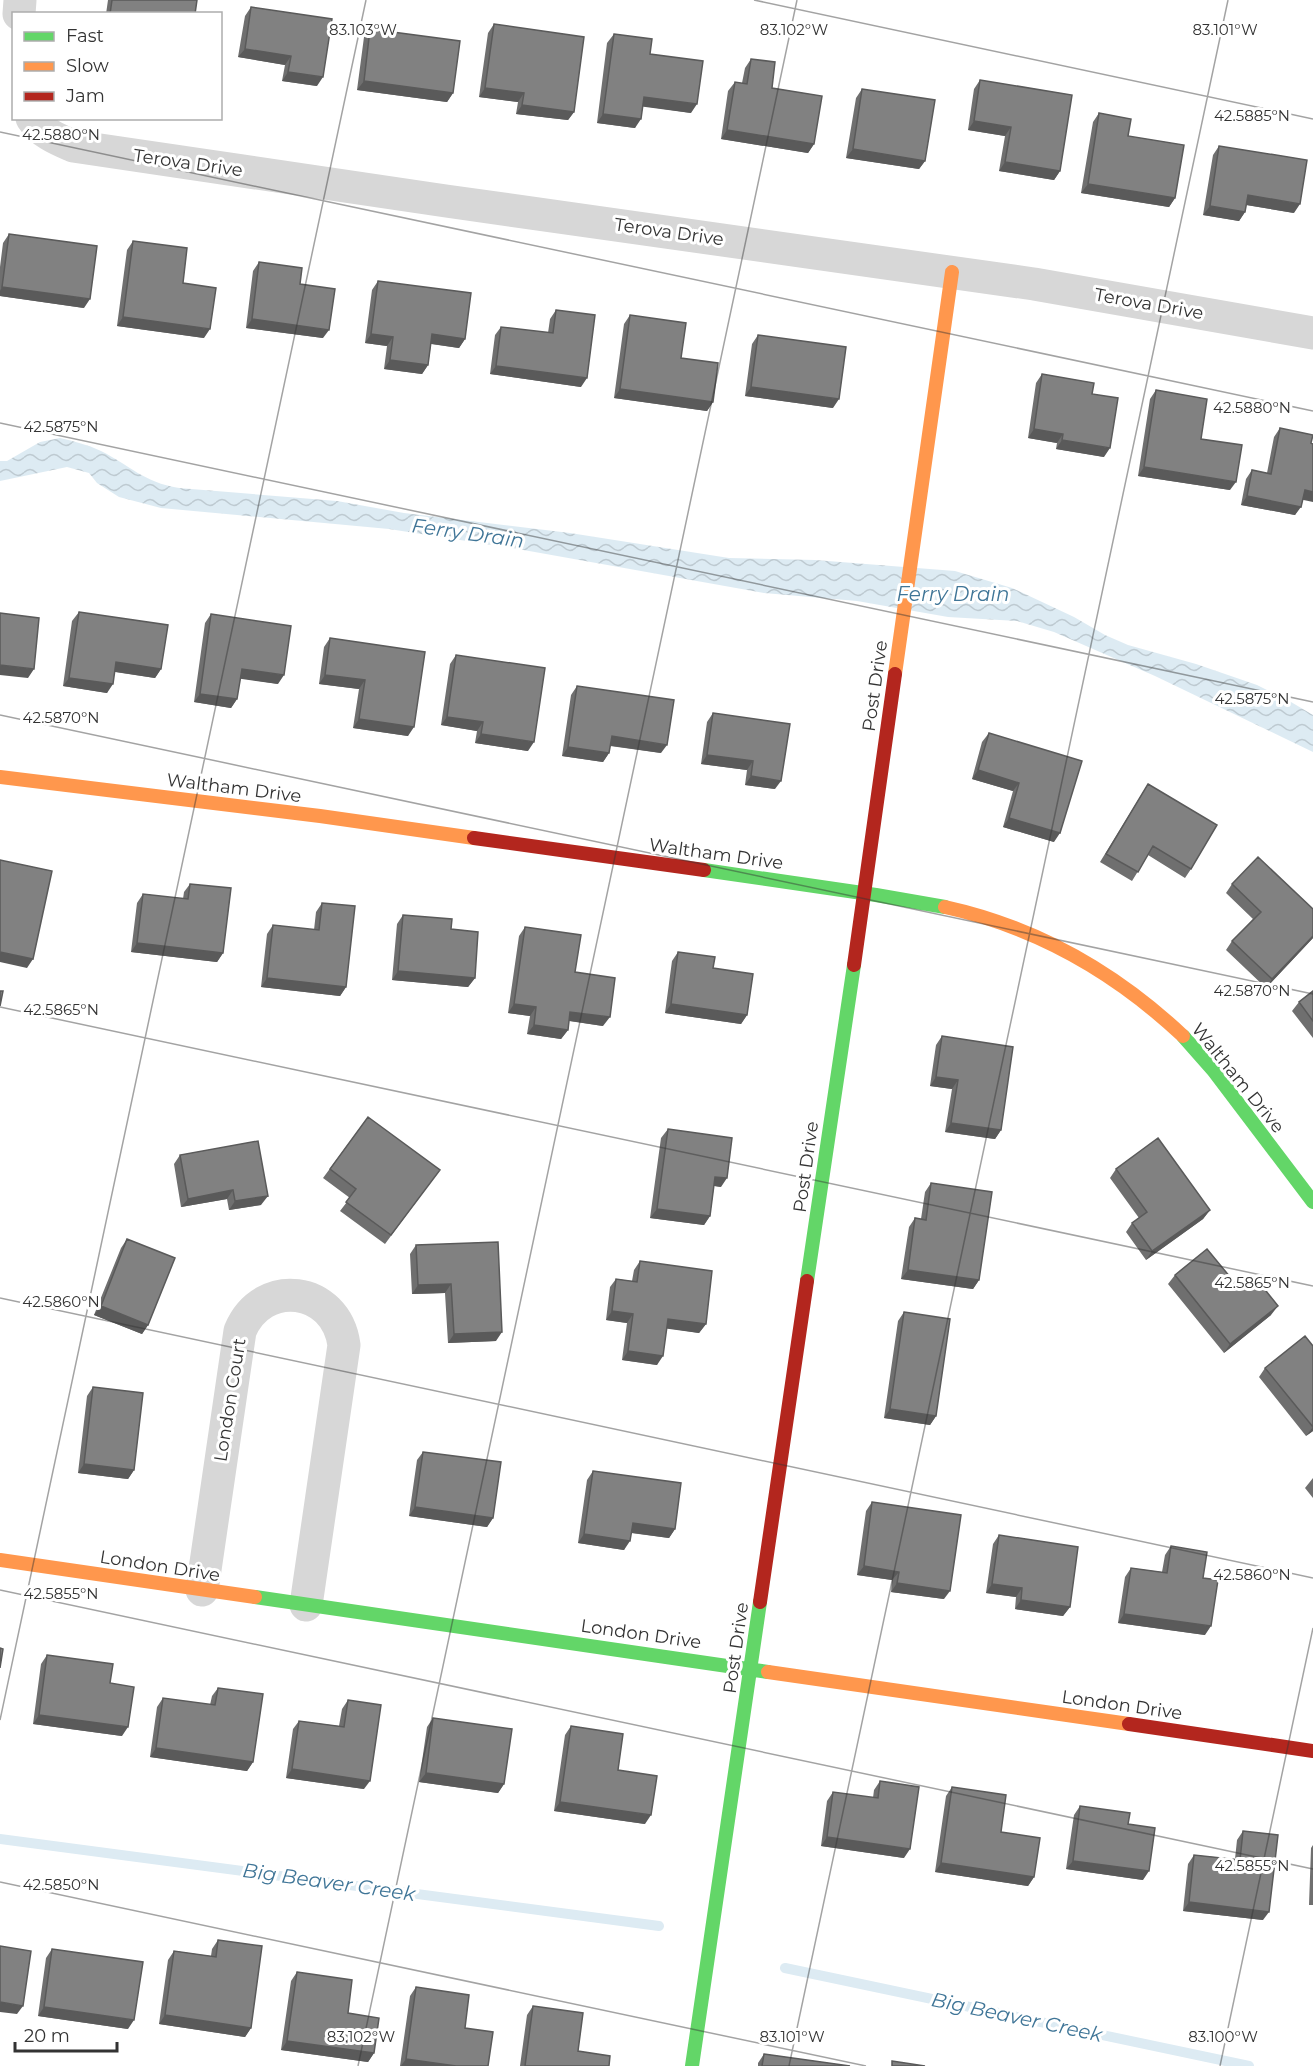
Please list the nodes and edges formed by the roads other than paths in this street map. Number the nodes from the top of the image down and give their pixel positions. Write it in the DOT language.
graph roads {
  1 [pos="33,120"];
  2 [pos="952,272"];
  3 [pos="1313,333"];
  4 [pos="0,777"];
  5 [pos="864,893"];
  6 [pos="1313,1202"];
  7 [pos="0,1560"];
  8 [pos="202,1590"];
  9 [pos="306,1605"];
  10 [pos="751,1669"];
  11 [pos="1313,1751"];
  12 [pos="692,2066"];
  1 -- 2 [label="street, Terova Drive"];
  2 -- 3 [label="street, Terova Drive"];
  2 -- 5 [label="street, Post Drive"];
  4 -- 5 [label="street, Waltham Drive"];
  5 -- 6 [label="street, Waltham Drive"];
  5 -- 10 [label="street, Post Drive"];
  7 -- 8 [label="street, London Drive"];
  8 -- 9 [label="street, London Drive"];
  8 -- 9 [label="street, London Court"];
  9 -- 10 [label="street, London Drive"];
  10 -- 11 [label="street, London Drive"];
  10 -- 12 [label="street, Post Drive"];
}
